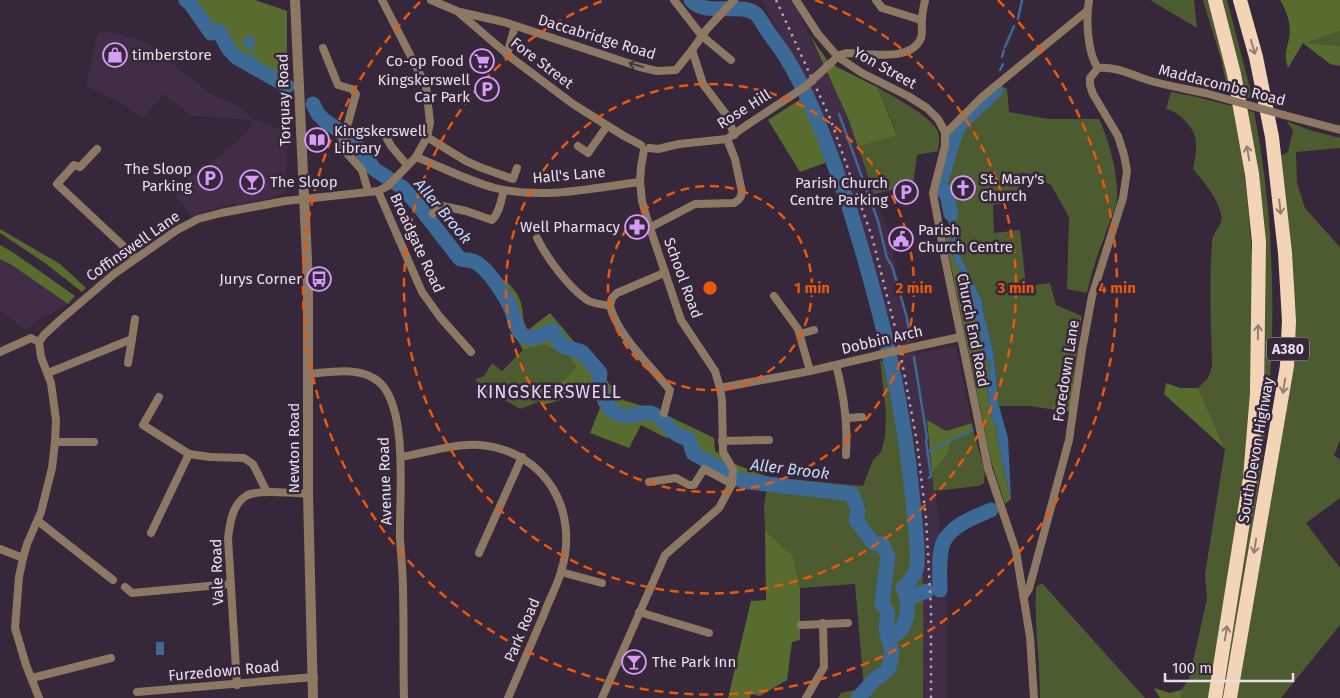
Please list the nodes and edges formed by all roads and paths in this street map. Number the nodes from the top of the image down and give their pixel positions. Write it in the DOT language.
graph roads {
  1 [pos="295,0"];
  2 [pos="382,0"];
  3 [pos="430,0"];
  4 [pos="674,0"];
  5 [pos="796,0"];
  6 [pos="876,0"];
  7 [pos="925,0"];
  8 [pos="1089,0"];
  9 [pos="1215,0"];
  10 [pos="1240,0"];
  11 [pos="732,3"];
  12 [pos="457,11"];
  13 [pos="1087,11"];
  14 [pos="922,20"];
  15 [pos="515,26"];
  16 [pos="702,36"];
  17 [pos="323,48"];
  18 [pos="692,50"];
  19 [pos="507,54"];
  20 [pos="835,59"];
  21 [pos="731,60"];
  22 [pos="1098,68"];
  23 [pos="607,126"];
  24 [pos="1340,130"];
  25 [pos="945,132"];
  26 [pos="384,133"];
  27 [pos="427,137"];
  28 [pos="731,137"];
  29 [pos="578,146"];
  30 [pos="645,148"];
  31 [pos="97,149"];
  32 [pos="416,157"];
  33 [pos="407,165"];
  34 [pos="517,168"];
  35 [pos="640,182"];
  36 [pos="504,190"];
  37 [pos="368,191"];
  38 [pos="378,191"];
  39 [pos="304,199"];
  40 [pos="432,214"];
  41 [pos="651,228"];
  42 [pos="536,238"];
  43 [pos="136,258"];
  44 [pos="664,273"];
  45 [pos="774,296"];
  46 [pos="610,306"];
  47 [pos="135,319"];
  48 [pos="814,330"];
  49 [pos="800,334"];
  50 [pos="960,337"];
  51 [pos="132,339"];
  52 [pos="39,342"];
  53 [pos="0,352"];
  54 [pos="471,352"];
  55 [pos="128,363"];
  56 [pos="836,365"];
  57 [pos="810,371"];
  58 [pos="48,373"];
  59 [pos="309,374"];
  60 [pos="720,388"];
  61 [pos="159,397"];
  62 [pos="664,413"];
  63 [pos="862,417"];
  64 [pos="847,418"];
  65 [pos="770,440"];
  66 [pos="722,441"];
  67 [pos="55,442"];
  68 [pos="94,442"];
  69 [pos="188,454"];
  70 [pos="846,455"];
  71 [pos="401,457"];
  72 [pos="522,457"];
  73 [pos="649,482"];
  74 [pos="732,482"];
  75 [pos="267,492"];
  76 [pos="308,494"];
  77 [pos="38,521"];
  78 [pos="151,533"];
  79 [pos="0,549"];
  80 [pos="480,553"];
  81 [pos="23,558"];
  82 [pos="561,572"];
  83 [pos="113,580"];
  84 [pos="602,583"];
  85 [pos="230,584"];
  86 [pos="125,587"];
  87 [pos="1022,596"];
  88 [pos="639,612"];
  89 [pos="823,623"];
  90 [pos="848,623"];
  91 [pos="801,625"];
  92 [pos="709,633"];
  93 [pos="111,658"];
  94 [pos="314,677"];
  95 [pos="32,678"];
  96 [pos="237,685"];
  97 [pos="137,692"];
  98 [pos="39,698"];
  99 [pos="313,698"];
  100 [pos="404,698"];
  101 [pos="508,698"];
  102 [pos="602,698"];
  103 [pos="806,698"];
  104 [pos="1034,698"];
  105 [pos="1215,698"];
  106 [pos="1230,698"];
  1 -- 39 [label="street, Torquay Road"];
  2 -- 27 [label="street"];
  3 -- 12 [label="street, Fore Street"];
  4 -- 16 [label="street"];
  5 -- 20 [label="street, Yon Street"];
  6 -- 14 [label="street"];
  7 -- 14 [label="street"];
  8 -- 13 [label="street"];
  105 -- 9 [label="highway, South Devon Highway / A380, one-way"];
  10 -- 106 [label="highway, South Devon Highway / A380, one-way"];
  11 -- 16 [label="street, Daccabridge Road"];
  12 -- 15 [label="street, Daccabridge Road"];
  12 -- 19 [label="street, Fore Street"];
  13 -- 22 [label="street"];
  13 -- 25 [label="street"];
  14 -- 20 [label="street"];
  18 -- 15 [label="street, Daccabridge Road, one-way"];
  15 -- 19 [label="street, Daccabridge Road"];
  16 -- 18 [label="street, Daccabridge Road"];
  16 -- 21 [label="street"];
  17 -- 37 [label="street"];
  18 -- 28 [label="street"];
  19 -- 23 [label="street, Fore Street"];
  20 -- 25 [label="street, Yon Street"];
  20 -- 28 [label="street, Rose Hill, bridge"];
  22 -- 24 [label="street, Maddacombe Road, bridge"];
  22 -- 87 [label="street, Foredown Lane"];
  23 -- 29 [label="street"];
  23 -- 30 [label="street, Fore Street"];
  25 -- 50 [label="street, Church End Road"];
  26 -- 33 [label="street"];
  27 -- 32 [label="street"];
  27 -- 34 [label="street"];
  28 -- 30 [label="street, Rose Hill"];
  28 -- 41 [label="street"];
  30 -- 35 [label="street, School Road"];
  31 -- 43 [label="street"];
  32 -- 33 [label="street"];
  32 -- 36 [label="street, Hall's Lane"];
  33 -- 38 [label="street"];
  35 -- 36 [label="street, Hall's Lane"];
  35 -- 41 [label="street, School Road"];
  36 -- 40 [label="street"];
  37 -- 38 [label="street, Coffinswell Lane"];
  37 -- 39 [label="street, Coffinswell Lane"];
  38 -- 54 [label="street, Broadgate Road"];
  39 -- 43 [label="street, Coffinswell Lane"];
  39 -- 59 [label="street, Newton Road"];
  41 -- 44 [label="street, School Road"];
  42 -- 46 [label="street"];
  43 -- 52 [label="street, Coffinswell Lane"];
  44 -- 46 [label="street"];
  44 -- 60 [label="street, School Road"];
  45 -- 49 [label="street"];
  46 -- 62 [label="street"];
  47 -- 51 [label="street"];
  48 -- 49 [label="street"];
  49 -- 57 [label="street"];
  50 -- 56 [label="street, Dobbin Arch, bridge"];
  50 -- 87 [label="street, Church End Road"];
  51 -- 55 [label="street"];
  51 -- 58 [label="street"];
  52 -- 53 [label="street"];
  52 -- 58 [label="street"];
  56 -- 57 [label="street, Dobbin Arch"];
  56 -- 64 [label="street"];
  57 -- 60 [label="street, Dobbin Arch"];
  58 -- 67 [label="street"];
  59 -- 71 [label="street, Avenue Road"];
  59 -- 76 [label="street, Newton Road"];
  60 -- 66 [label="street, School Road"];
  61 -- 69 [label="street"];
  63 -- 64 [label="street"];
  64 -- 70 [label="street"];
  65 -- 66 [label="street"];
  66 -- 74 [label="street, School Road"];
  67 -- 68 [label="street"];
  67 -- 77 [label="street"];
  69 -- 75 [label="street"];
  69 -- 78 [label="street"];
  71 -- 72 [label="street, Park Road"];
  71 -- 100 [label="street, Avenue Road"];
  72 -- 80 [label="street"];
  72 -- 82 [label="street, Park Road"];
  73 -- 74 [label="street"];
  74 -- 88 [label="street, School Road"];
  75 -- 76 [label="street, Vale Road"];
  75 -- 85 [label="street, Vale Road"];
  76 -- 94 [label="street, Newton Road"];
  77 -- 81 [label="street"];
  77 -- 83 [label="street"];
  79 -- 81 [label="street"];
  81 -- 95 [label="street"];
  82 -- 84 [label="street"];
  82 -- 101 [label="street, Park Road"];
  85 -- 86 [label="street"];
  85 -- 96 [label="street, Vale Road"];
  87 -- 104 [label="street, Church End Road"];
  88 -- 92 [label="street"];
  88 -- 102 [label="street, School Road"];
  89 -- 90 [label="street"];
  89 -- 91 [label="street"];
  89 -- 103 [label="street"];
  93 -- 95 [label="street"];
  94 -- 96 [label="street, Furzedown Road"];
  94 -- 99 [label="street, Newton Road"];
  95 -- 98 [label="street"];
  96 -- 97 [label="street, Furzedown Road"];
}
